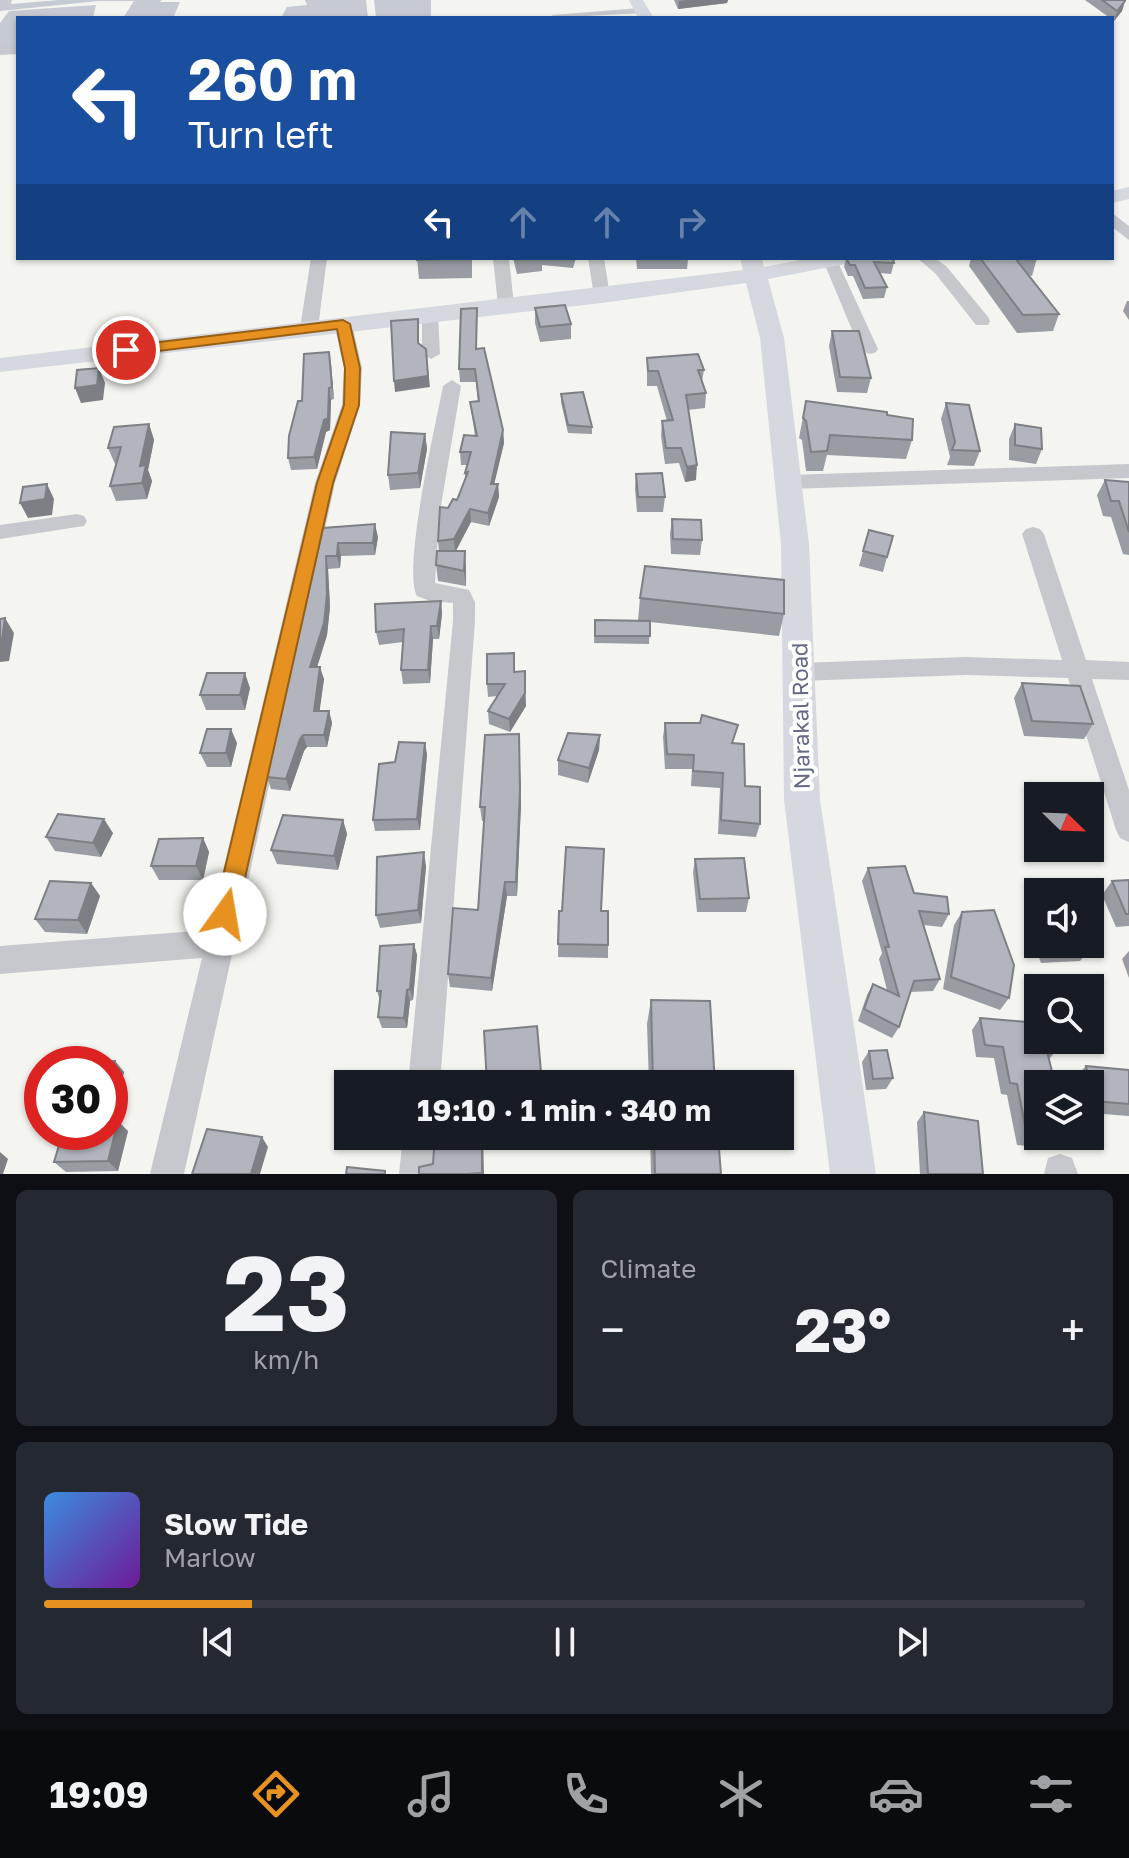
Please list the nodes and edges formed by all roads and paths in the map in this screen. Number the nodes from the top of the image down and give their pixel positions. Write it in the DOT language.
graph roads {
  1 [pos="641,10"];
  2 [pos="575,16"];
  3 [pos="1114,220"];
  4 [pos="1129,235"];
  5 [pos="319,260"];
  6 [pos="501,260"];
  7 [pos="596,260"];
  8 [pos="826,260"];
  9 [pos="836,260"];
  10 [pos="928,260"];
  11 [pos="754,267"];
  12 [pos="602,296"];
  13 [pos="506,305"];
  14 [pos="430,316"];
  15 [pos="982,321"];
  16 [pos="343,324"];
  17 [pos="309,328"];
  18 [pos="869,349"];
  19 [pos="431,354"];
  20 [pos="0,365"];
  21 [pos="452,386"];
  22 [pos="1129,471"];
  23 [pos="788,482"];
  24 [pos="77,521"];
  25 [pos="0,532"];
  26 [pos="1033,534"];
  27 [pos="1077,669"];
  28 [pos="1129,671"];
  29 [pos="799,672"];
  30 [pos="1129,830"];
  31 [pos="219,943"];
  32 [pos="0,960"];
  33 [pos="425,1070"];
  34 [pos="418,1150"];
  35 [pos="167,1174"];
  36 [pos="416,1174"];
  37 [pos="853,1174"];
  1 -- 2 [label="street"];
  3 -- 4 [label="street"];
  5 -- 17 [label="street"];
  6 -- 13 [label="street"];
  7 -- 12 [label="street"];
  8 -- 11 [label="street"];
  9 -- 18 [label="street"];
  10 -- 15 [label="street"];
  11 -- 12 [label="street"];
  11 -- 23 [label="street, Njarakal Road"];
  12 -- 13 [label="street"];
  13 -- 14 [label="street"];
  14 -- 16 [label="street"];
  14 -- 19 [label="street"];
  16 -- 17 [label="street"];
  16 -- 31 [label="street"];
  17 -- 20 [label="street"];
  21 -- 33 [label="street"];
  22 -- 23 [label="street"];
  23 -- 29 [label="street, Njarakal Road"];
  24 -- 25 [label="street"];
  26 -- 27 [label="street"];
  27 -- 28 [label="street"];
  27 -- 29 [label="street"];
  27 -- 30 [label="street"];
  29 -- 37 [label="street, Njarakal Road"];
  31 -- 32 [label="street"];
  31 -- 35 [label="street"];
  34 -- 36 [label="street"];
}
